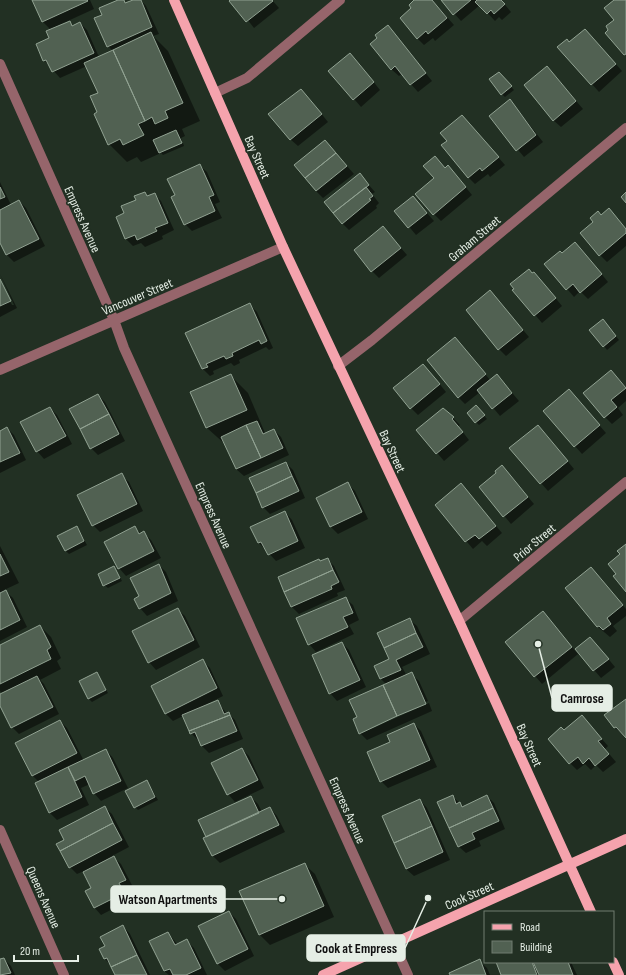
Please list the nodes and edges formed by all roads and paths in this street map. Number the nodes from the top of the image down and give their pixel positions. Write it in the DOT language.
graph roads {
  1 [pos="174,0"];
  2 [pos="340,0"];
  3 [pos="0,64"];
  4 [pos="215,92"];
  5 [pos="626,128"];
  6 [pos="284,247"];
  7 [pos="114,320"];
  8 [pos="338,366"];
  9 [pos="0,370"];
  10 [pos="626,482"];
  11 [pos="459,621"];
  12 [pos="0,830"];
  13 [pos="626,839"];
  14 [pos="569,864"];
  15 [pos="591,911"];
  16 [pos="394,943"];
  17 [pos="613,963"];
  18 [pos="64,975"];
  19 [pos="323,975"];
  20 [pos="408,975"];
  21 [pos="619,975"];
  1 -- 4 [label="main road, Bay Street"];
  2 -- 4 [label="street"];
  3 -- 7 [label="street, Empress Avenue"];
  4 -- 6 [label="main road, Bay Street"];
  5 -- 8 [label="street, Graham Street"];
  6 -- 7 [label="street, Vancouver Street"];
  6 -- 8 [label="main road, Bay Street"];
  7 -- 9 [label="street, Vancouver Street"];
  7 -- 16 [label="street, Empress Avenue"];
  8 -- 11 [label="main road, Bay Street"];
  10 -- 11 [label="street, Prior Street"];
  11 -- 14 [label="main road, Bay Street"];
  12 -- 18 [label="street, Queens Avenue"];
  13 -- 14 [label="main road, Cook Street"];
  14 -- 15 [label="main road, Bay Street"];
  14 -- 16 [label="main road, Cook Street"];
  16 -- 19 [label="main road, Cook Street"];
  16 -- 20 [label="street, Empress Avenue"];
  17 -- 21 [label="main road"];
}
